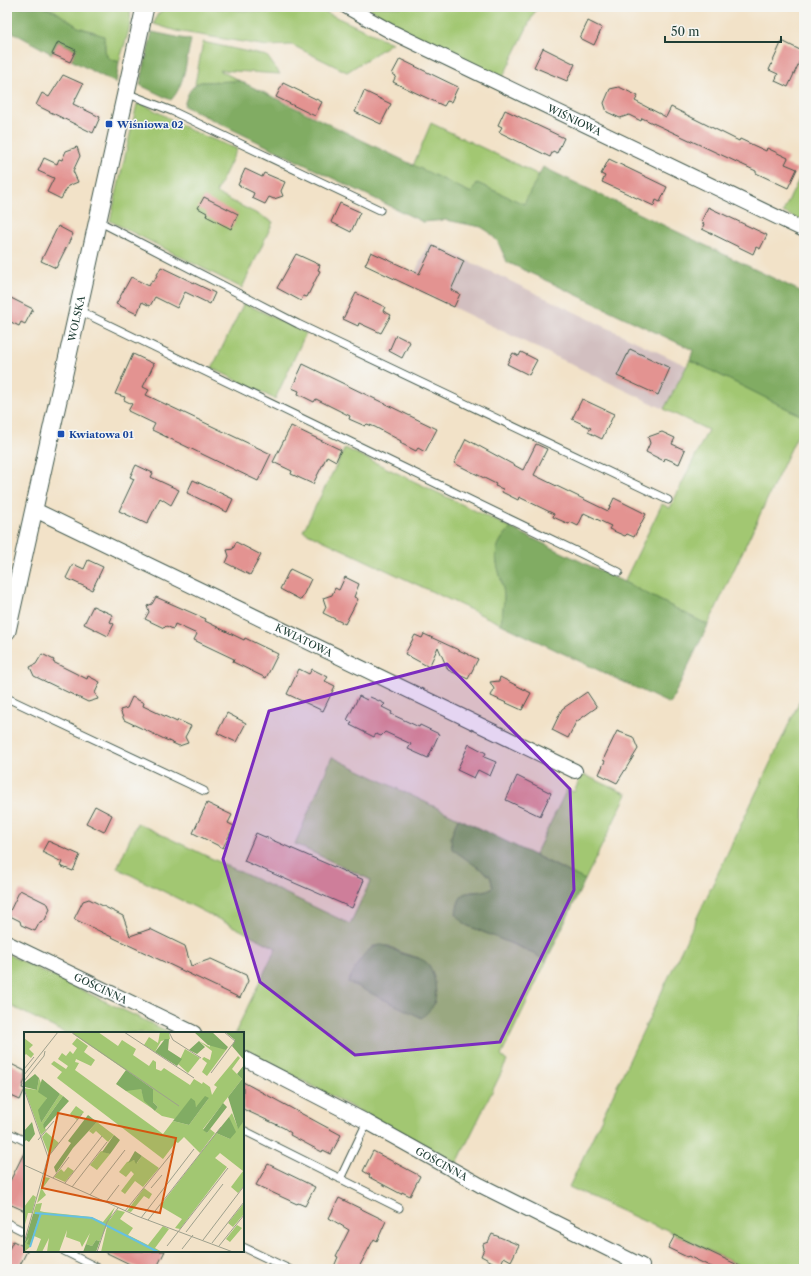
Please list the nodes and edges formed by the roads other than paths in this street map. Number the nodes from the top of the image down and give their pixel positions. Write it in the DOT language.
graph roads {
  1 [pos="145,7"];
  2 [pos="347,7"];
  3 [pos="126,93"];
  4 [pos="380,210"];
  5 [pos="98,221"];
  6 [pos="804,230"];
  7 [pos="78,310"];
  8 [pos="668,500"];
  9 [pos="34,509"];
  10 [pos="618,572"];
  11 [pos="7,631"];
  12 [pos="7,698"];
  13 [pos="575,771"];
  14 [pos="204,791"];
  15 [pos="7,943"];
  16 [pos="192,1032"];
  17 [pos="244,1059"];
  18 [pos="367,1122"];
  19 [pos="244,1131"];
  20 [pos="7,1132"];
  21 [pos="24,1140"];
  22 [pos="340,1179"];
  23 [pos="399,1208"];
  24 [pos="7,1223"];
  25 [pos="24,1232"];
  26 [pos="244,1247"];
  27 [pos="66,1252"];
  28 [pos="642,1266"];
  29 [pos="100,1269"];
  30 [pos="289,1269"];
  1 -- 3 [label="street, WOLSKA"];
  2 -- 6 [label="street, WIŚNIOWA"];
  3 -- 4 [label="lane"];
  3 -- 5 [label="street, WOLSKA"];
  5 -- 7 [label="street, WOLSKA"];
  5 -- 8 [label="lane"];
  7 -- 9 [label="street, WOLSKA"];
  7 -- 10 [label="lane"];
  9 -- 11 [label="street, WOLSKA"];
  9 -- 13 [label="street, KWIATOWA"];
  12 -- 14 [label="lane"];
  15 -- 16 [label="street, GOŚCINNA"];
  17 -- 18 [label="street, GOŚCINNA"];
  18 -- 22 [label="lane"];
  18 -- 28 [label="street, GOŚCINNA"];
  19 -- 22 [label="lane"];
  20 -- 21 [label="lane"];
  22 -- 23 [label="lane"];
  24 -- 25 [label="lane"];
  26 -- 30 [label="lane"];
  27 -- 29 [label="lane"];
}
